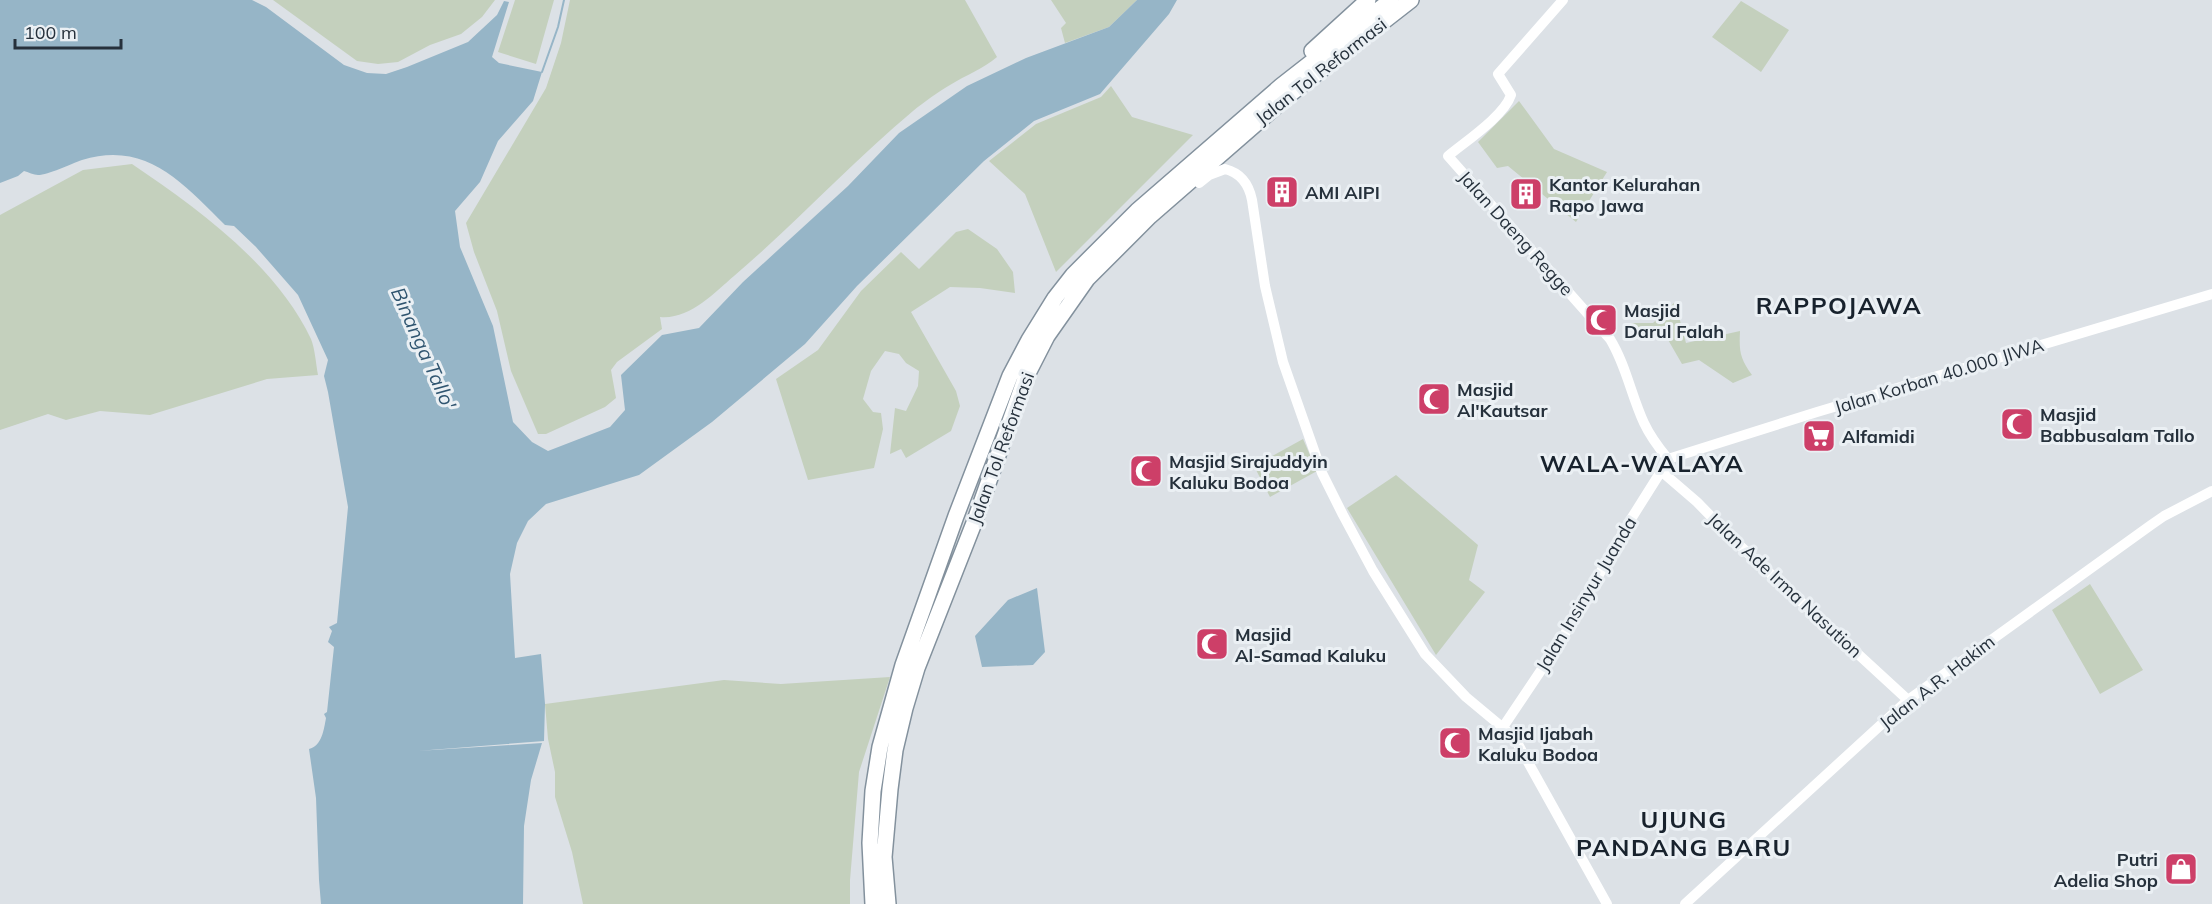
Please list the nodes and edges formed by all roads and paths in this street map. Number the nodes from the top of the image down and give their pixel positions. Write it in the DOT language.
graph roads {
  1 [pos="1368,0"];
  2 [pos="1391,0"];
  3 [pos="1411,0"];
  4 [pos="1563,0"];
  5 [pos="1232,128"];
  6 [pos="1087,279"];
  7 [pos="2212,294"];
  8 [pos="1668,459"];
  9 [pos="1661,471"];
  10 [pos="2212,491"];
  11 [pos="1908,700"];
  12 [pos="1503,727"];
  13 [pos="870,843"];
  14 [pos="865,904"];
  15 [pos="873,904"];
  16 [pos="889,904"];
  17 [pos="1607,904"];
  18 [pos="1685,904"];
  1 -- 5 [label="highway"];
  2 -- 5 [label="highway, Jalan Tol Reformasi"];
  3 -- 6 [label="highway, Jalan Tol Reformasi"];
  4 -- 8 [label="street, Jalan Daeng Regge"];
  5 -- 13 [label="highway, Jalan Tol Reformasi"];
  6 -- 12 [label="street"];
  6 -- 16 [label="highway, Jalan Tol Reformasi"];
  7 -- 8 [label="street, Jalan Korban 40.000 JIWA"];
  8 -- 9 [label="street, Jalan Insinyur Juanda"];
  9 -- 11 [label="street, Jalan Ade Irma Nasution"];
  9 -- 12 [label="street, Jalan Insinyur Juanda"];
  10 -- 11 [label="street, Jalan A.R. Hakim"];
  11 -- 18 [label="street, Jalan A.R. Hakim"];
  12 -- 17 [label="street"];
  13 -- 14 [label="highway"];
  13 -- 15 [label="highway, Jalan Tol Reformasi"];
}
